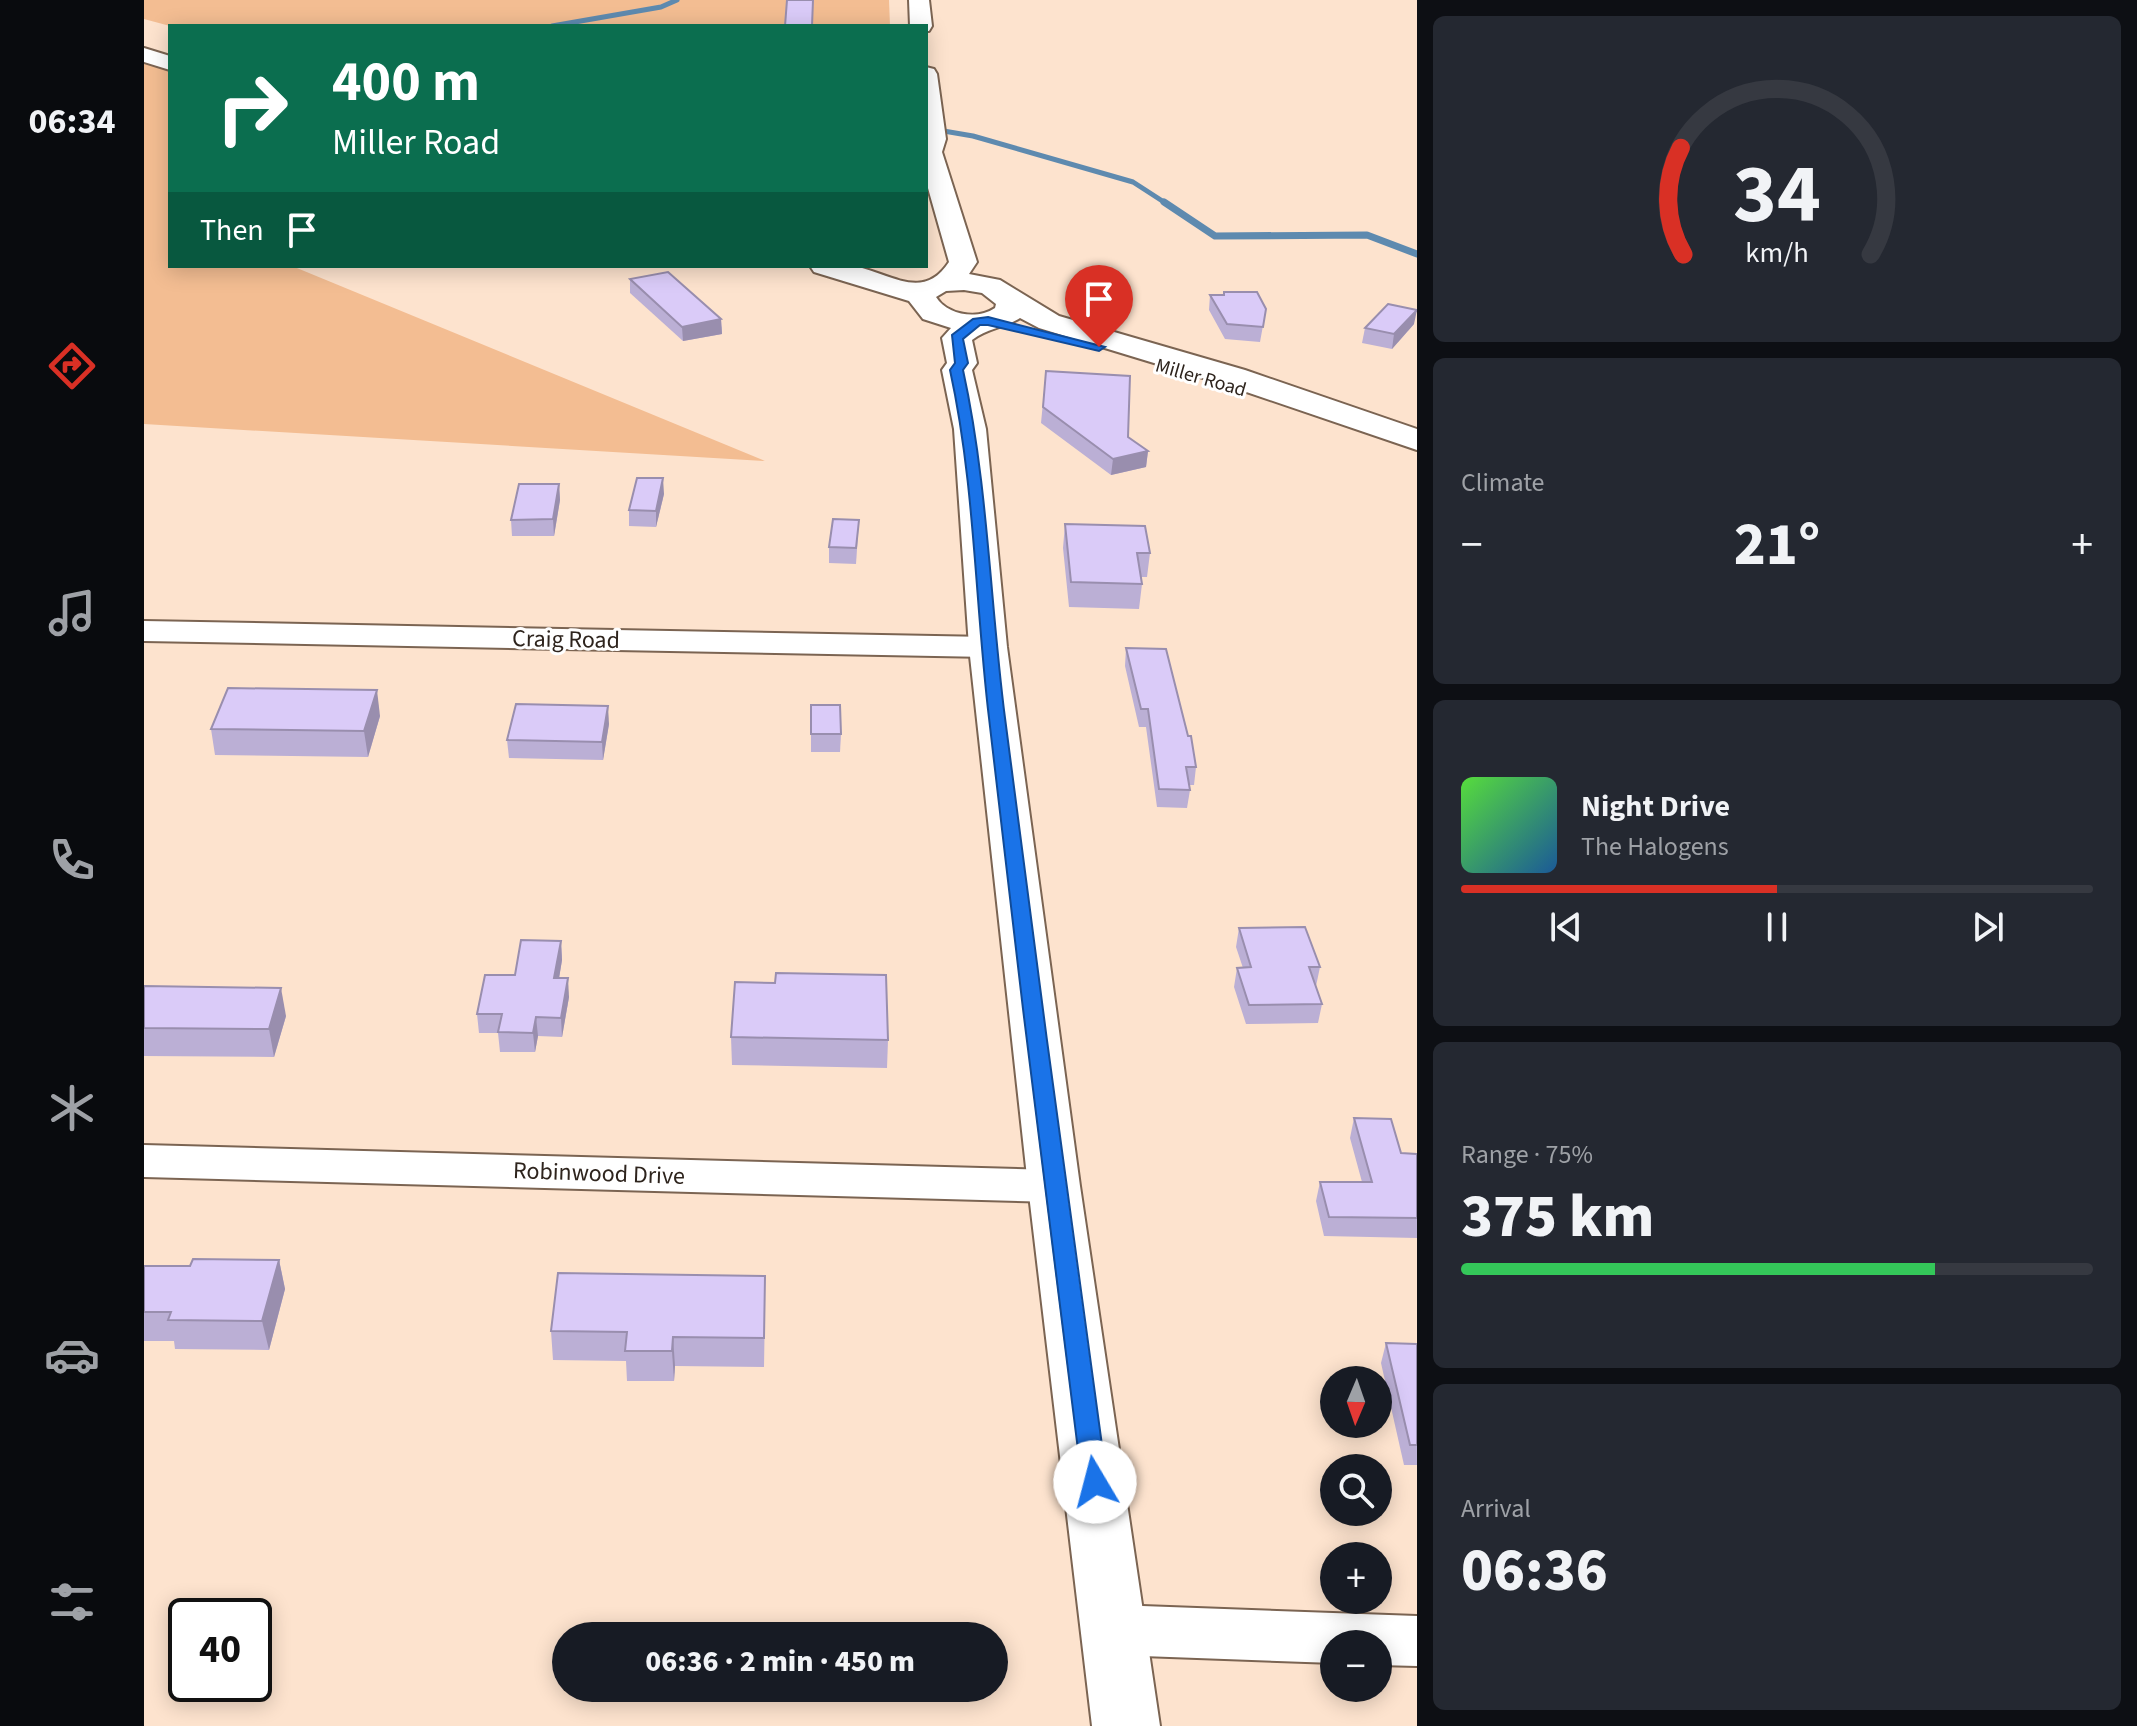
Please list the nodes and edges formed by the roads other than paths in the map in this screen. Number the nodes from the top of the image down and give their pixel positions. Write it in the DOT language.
graph roads {
  1 [pos="919,0"];
  2 [pos="921,24"];
  3 [pos="144,55"];
  4 [pos="168,62"];
  5 [pos="928,91"];
  6 [pos="933,132"];
  7 [pos="832,268"];
  8 [pos="866,268"];
  9 [pos="934,292"];
  10 [pos="1006,296"];
  11 [pos="982,321"];
  12 [pos="957,370"];
  13 [pos="1368,424"];
  14 [pos="1417,440"];
  15 [pos="144,631"];
  16 [pos="988,647"];
  17 [pos="144,1161"];
  18 [pos="1054,1186"];
  19 [pos="1115,1630"];
  20 [pos="1417,1641"];
  21 [pos="1126,1726"];
  1 -- 2 [label="main road"];
  3 -- 4 [label="main road"];
  5 -- 6 [label="main road"];
  6 -- 9 [label="main road"];
  6 -- 10 [label="main road"];
  7 -- 9 [label="main road"];
  8 -- 9 [label="main road"];
  9 -- 10 [label="main road, Miller Road"];
  9 -- 11 [label="main road, Miller Road"];
  9 -- 12 [label="main road"];
  10 -- 11 [label="main road"];
  10 -- 13 [label="main road, Miller Road"];
  11 -- 12 [label="main road"];
  11 -- 13 [label="main road, Miller Road"];
  12 -- 16 [label="main road"];
  13 -- 14 [label="main road, Miller Road"];
  15 -- 16 [label="street, Craig Road"];
  16 -- 18 [label="main road"];
  17 -- 18 [label="street, Robinwood Drive"];
  18 -- 19 [label="main road"];
  19 -- 20 [label="street"];
  19 -- 21 [label="main road"];
}
